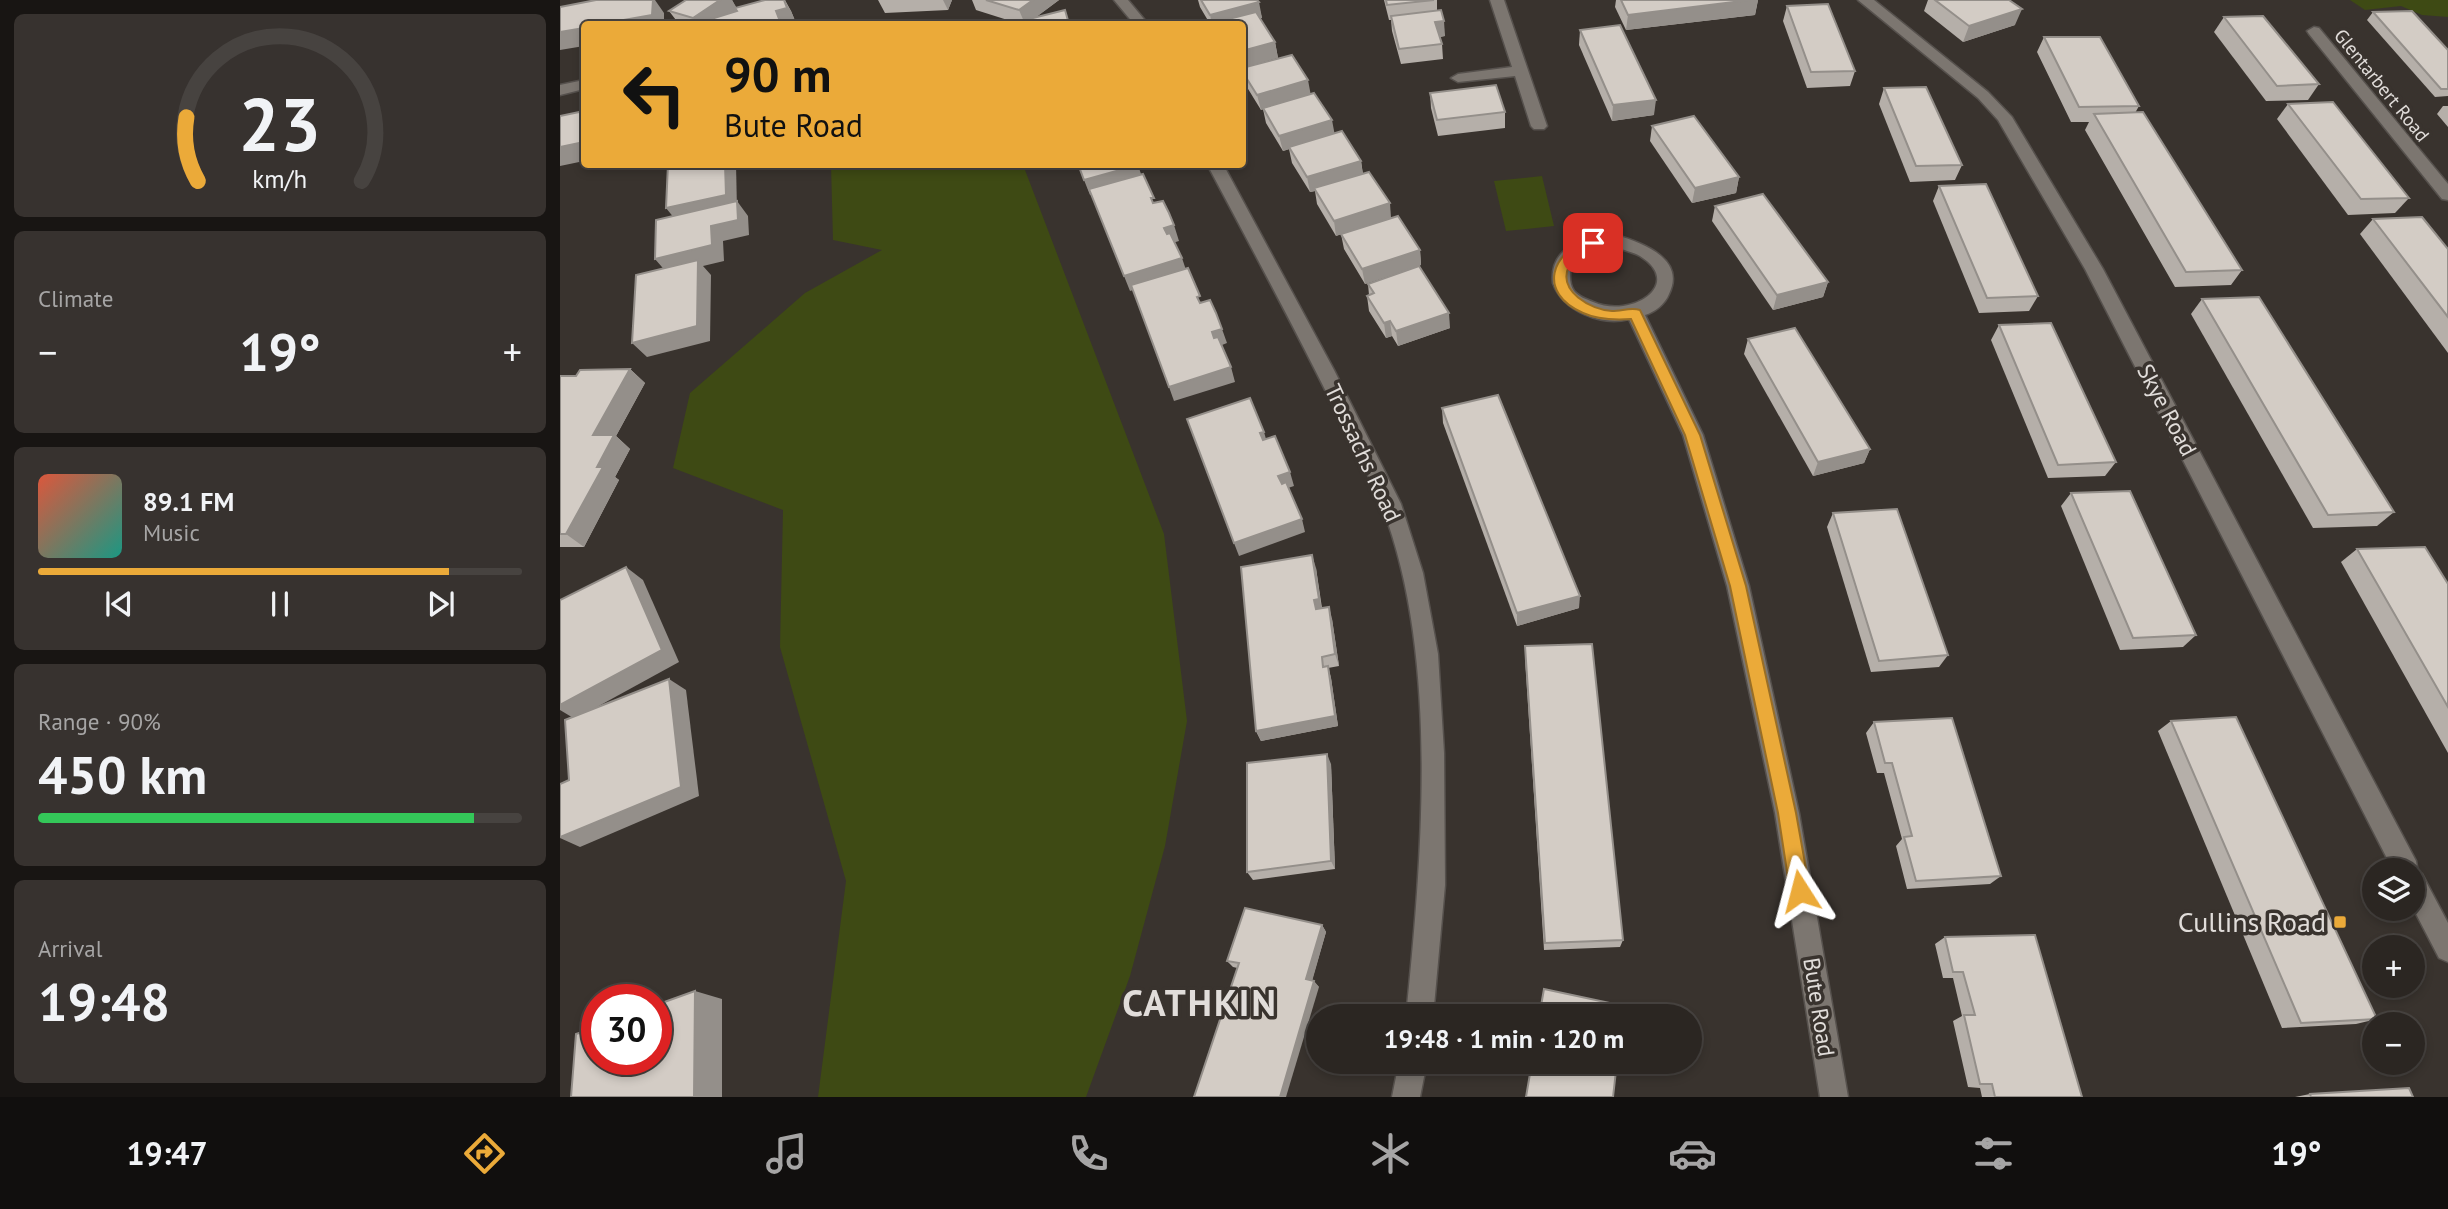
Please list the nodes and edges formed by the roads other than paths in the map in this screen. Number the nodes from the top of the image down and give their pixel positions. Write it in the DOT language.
graph roads {
  1 [pos="1121,0"];
  2 [pos="1497,0"];
  3 [pos="1865,0"];
  4 [pos="1138,21"];
  5 [pos="2314,31"];
  6 [pos="1520,71"];
  7 [pos="1458,78"];
  8 [pos="581,86"];
  9 [pos="560,90"];
  10 [pos="1539,125"];
  11 [pos="1217,168"];
  12 [pos="2448,195"];
  13 [pos="1635,313"];
  14 [pos="2401,858"];
  15 [pos="2425,906"];
  16 [pos="2448,949"];
  17 [pos="1420,1004"];
  18 [pos="1411,1074"];
  19 [pos="1406,1097"];
  20 [pos="1834,1097"];
  1 -- 4 [label="street"];
  2 -- 6 [label="street"];
  3 -- 14 [label="street, Skye Road"];
  5 -- 12 [label="street, Glentarbert Road"];
  6 -- 7 [label="street"];
  6 -- 10 [label="street"];
  8 -- 9 [label="street"];
  11 -- 17 [label="street, Trossachs Road"];
  13 -- 13 [label="street"];
  13 -- 20 [label="street, Bute Road"];
  15 -- 16 [label="street"];
  18 -- 19 [label="street"];
}
